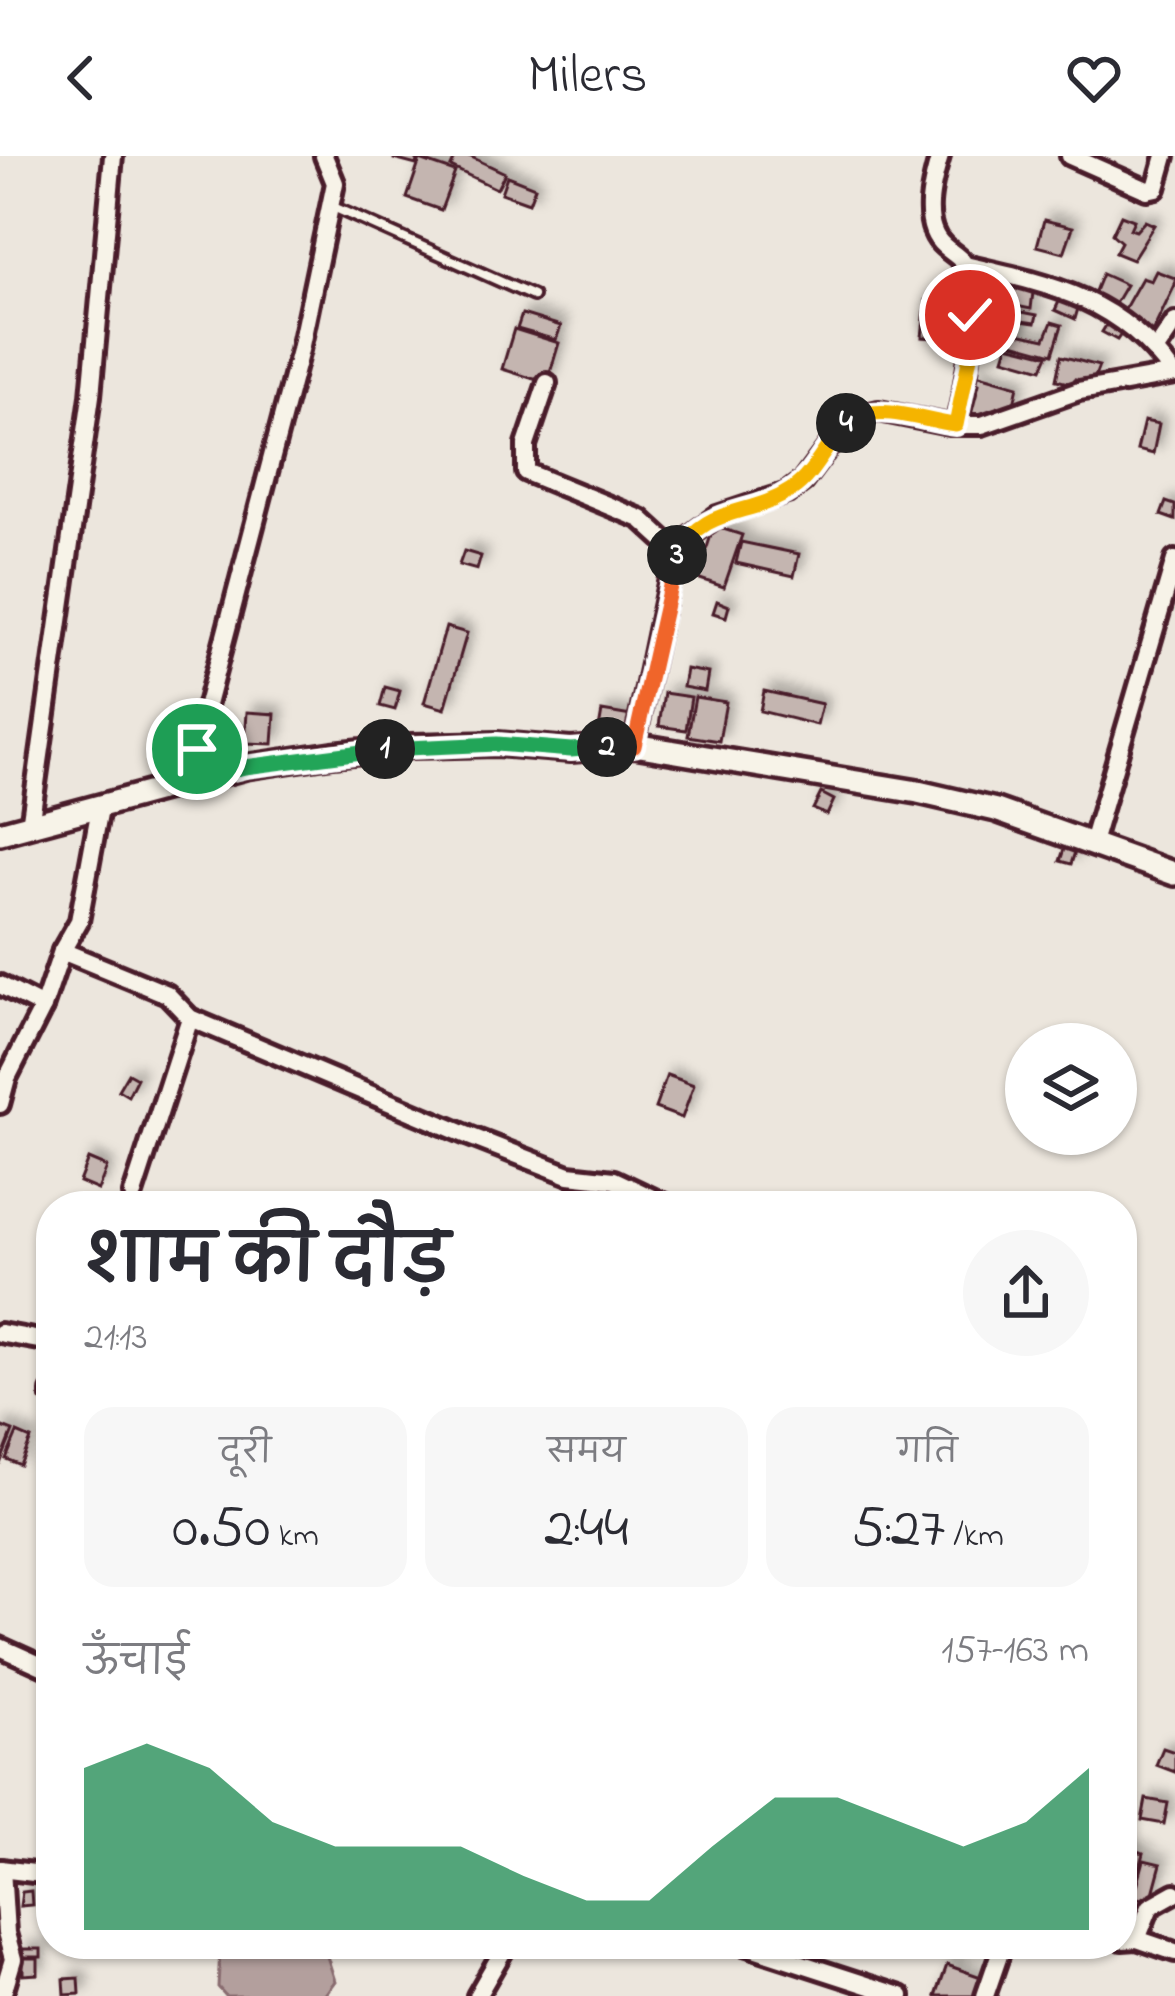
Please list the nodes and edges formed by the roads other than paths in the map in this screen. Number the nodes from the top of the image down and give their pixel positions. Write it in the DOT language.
graph roads {
  1 [pos="113,156"];
  2 [pos="940,156"];
  3 [pos="1070,156"];
  4 [pos="1166,156"];
  5 [pos="326,157"];
  6 [pos="329,206"];
  7 [pos="965,265"];
  8 [pos="533,296"];
  9 [pos="1175,322"];
  10 [pos="1156,350"];
  11 [pos="1174,374"];
  12 [pos="547,382"];
  13 [pos="956,425"];
  14 [pos="677,553"];
  15 [pos="1175,560"];
  16 [pos="634,746"];
  17 [pos="195,779"];
  18 [pos="100,808"];
  19 [pos="29,826"];
  20 [pos="0,833"];
  21 [pos="1092,843"];
  22 [pos="1175,874"];
  23 [pos="62,951"];
  24 [pos="0,986"];
  25 [pos="43,1007"];
  26 [pos="190,1018"];
  27 [pos="0,1104"];
  28 [pos="134,1191"];
  29 [pos="637,1191"];
  30 [pos="0,1333"];
  31 [pos="36,1339"];
  32 [pos="0,1647"];
  33 [pos="36,1663"];
  34 [pos="1,1869"];
  35 [pos="36,1873"];
  36 [pos="1175,1893"];
  37 [pos="1137,1928"];
  38 [pos="1137,1942"];
  39 [pos="1175,1952"];
  40 [pos="498,1959"];
  41 [pos="788,1959"];
  42 [pos="998,1959"];
  43 [pos="2,1996"];
  44 [pos="477,1996"];
  45 [pos="901,1996"];
  46 [pos="986,1996"];
  1 -- 19 [label="street"];
  2 -- 7 [label="street"];
  3 -- 4 [label="street"];
  5 -- 6 [label="street"];
  6 -- 8 [label="lane"];
  6 -- 17 [label="street"];
  7 -- 10 [label="street"];
  7 -- 13 [label="street"];
  9 -- 10 [label="street"];
  10 -- 11 [label="street"];
  11 -- 13 [label="street"];
  12 -- 14 [label="street"];
  13 -- 14 [label="street"];
  14 -- 16 [label="street"];
  15 -- 21 [label="street"];
  16 -- 17 [label="street"];
  16 -- 21 [label="street"];
  17 -- 18 [label="street"];
  18 -- 19 [label="street"];
  18 -- 23 [label="street"];
  19 -- 20 [label="street"];
  21 -- 22 [label="street"];
  23 -- 25 [label="street"];
  23 -- 26 [label="street"];
  24 -- 25 [label="street"];
  25 -- 27 [label="street"];
  26 -- 28 [label="street"];
  26 -- 29 [label="street"];
  30 -- 31 [label="street"];
  32 -- 33 [label="street"];
  34 -- 35 [label="street"];
  34 -- 43 [label="street"];
  36 -- 37 [label="street"];
  38 -- 39 [label="street"];
  40 -- 44 [label="street"];
  41 -- 45 [label="street"];
  42 -- 46 [label="street"];
}
